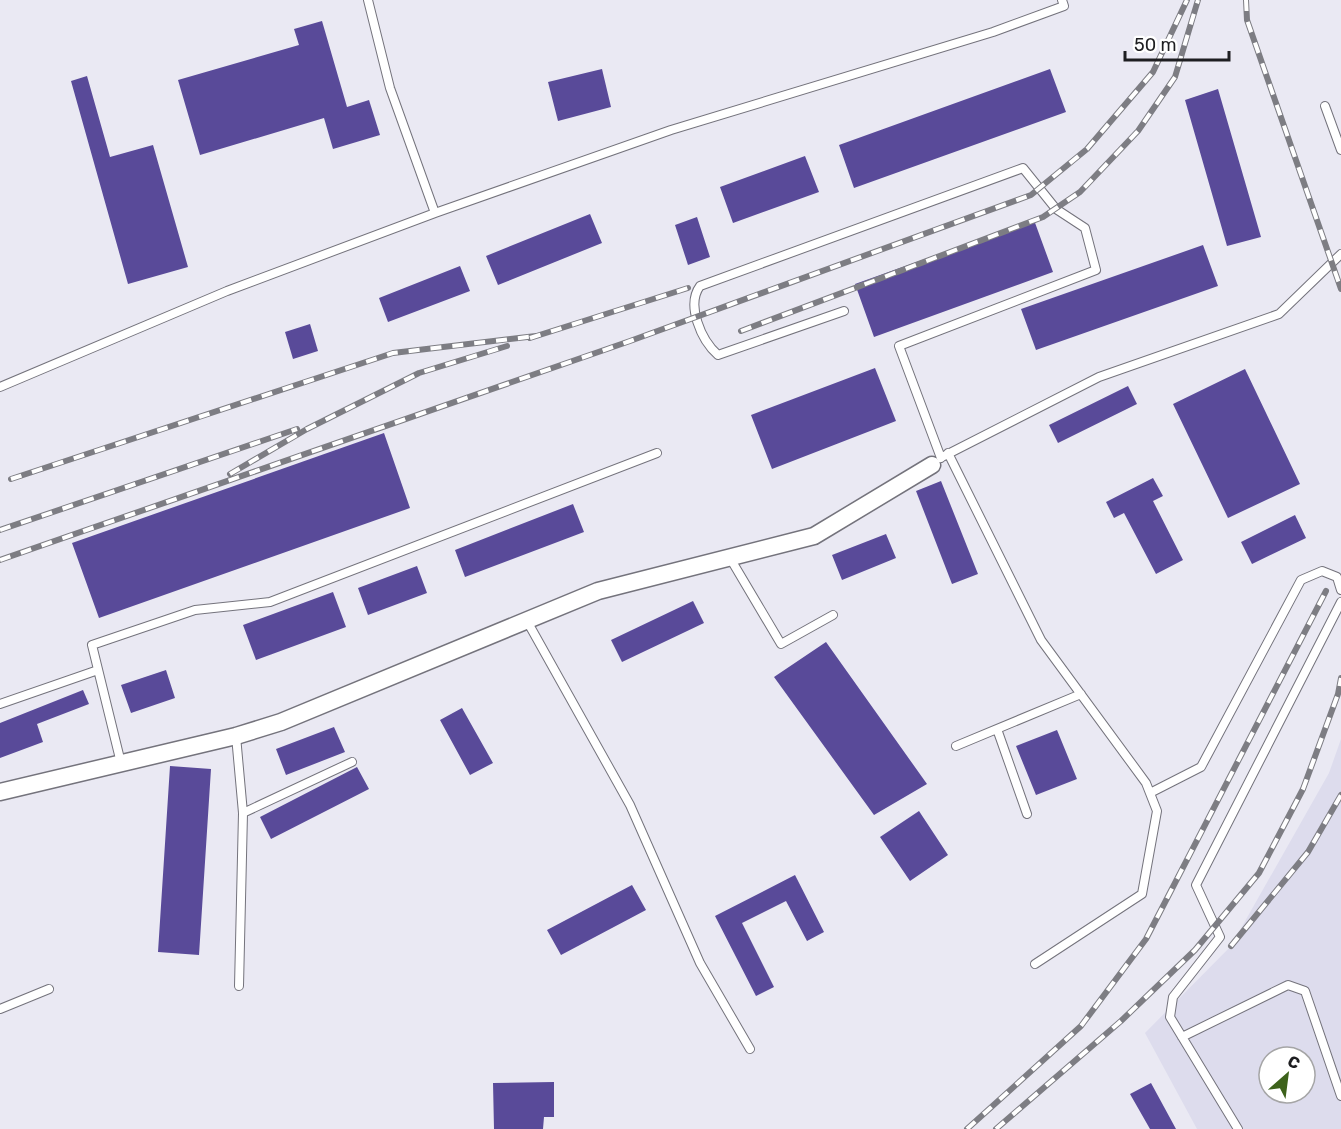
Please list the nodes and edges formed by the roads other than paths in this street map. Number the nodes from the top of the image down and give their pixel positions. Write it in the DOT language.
graph roads {
  1 [pos="368,0"];
  2 [pos="1062,0"];
  3 [pos="1325,106"];
  4 [pos="1341,150"];
  5 [pos="435,213"];
  6 [pos="1341,254"];
  7 [pos="844,311"];
  8 [pos="0,387"];
  9 [pos="657,453"];
  10 [pos="940,459"];
  11 [pos="730,558"];
  12 [pos="1341,590"];
  13 [pos="1341,602"];
  14 [pos="833,615"];
  15 [pos="527,621"];
  16 [pos="98,670"];
  17 [pos="1081,694"];
  18 [pos="0,704"];
  19 [pos="997,729"];
  20 [pos="236,736"];
  21 [pos="956,746"];
  22 [pos="352,762"];
  23 [pos="121,763"];
  24 [pos="0,792"];
  25 [pos="1150,793"];
  26 [pos="243,813"];
  27 [pos="1028,814"];
  28 [pos="1035,964"];
  29 [pos="240,986"];
  30 [pos="49,989"];
  31 [pos="0,1009"];
  32 [pos="1182,1037"];
  33 [pos="750,1048"];
  34 [pos="1341,1096"];
  35 [pos="1238,1129"];
  1 -- 5 [label="lane"];
  2 -- 5 [label="lane"];
  3 -- 4 [label="lane"];
  5 -- 8 [label="lane"];
  6 -- 10 [label="lane"];
  7 -- 10 [label="lane"];
  9 -- 16 [label="lane"];
  10 -- 11 [label="street"];
  10 -- 17 [label="lane"];
  11 -- 14 [label="lane"];
  11 -- 15 [label="street"];
  12 -- 25 [label="lane"];
  13 -- 32 [label="lane"];
  15 -- 20 [label="street"];
  15 -- 33 [label="lane"];
  16 -- 18 [label="lane"];
  16 -- 23 [label="lane"];
  17 -- 19 [label="lane"];
  17 -- 25 [label="lane"];
  19 -- 21 [label="lane"];
  19 -- 27 [label="lane"];
  20 -- 23 [label="street"];
  20 -- 26 [label="lane"];
  22 -- 26 [label="lane"];
  23 -- 24 [label="street"];
  25 -- 28 [label="lane"];
  26 -- 29 [label="lane"];
  30 -- 31 [label="lane"];
  32 -- 34 [label="lane"];
  32 -- 35 [label="lane"];
}
